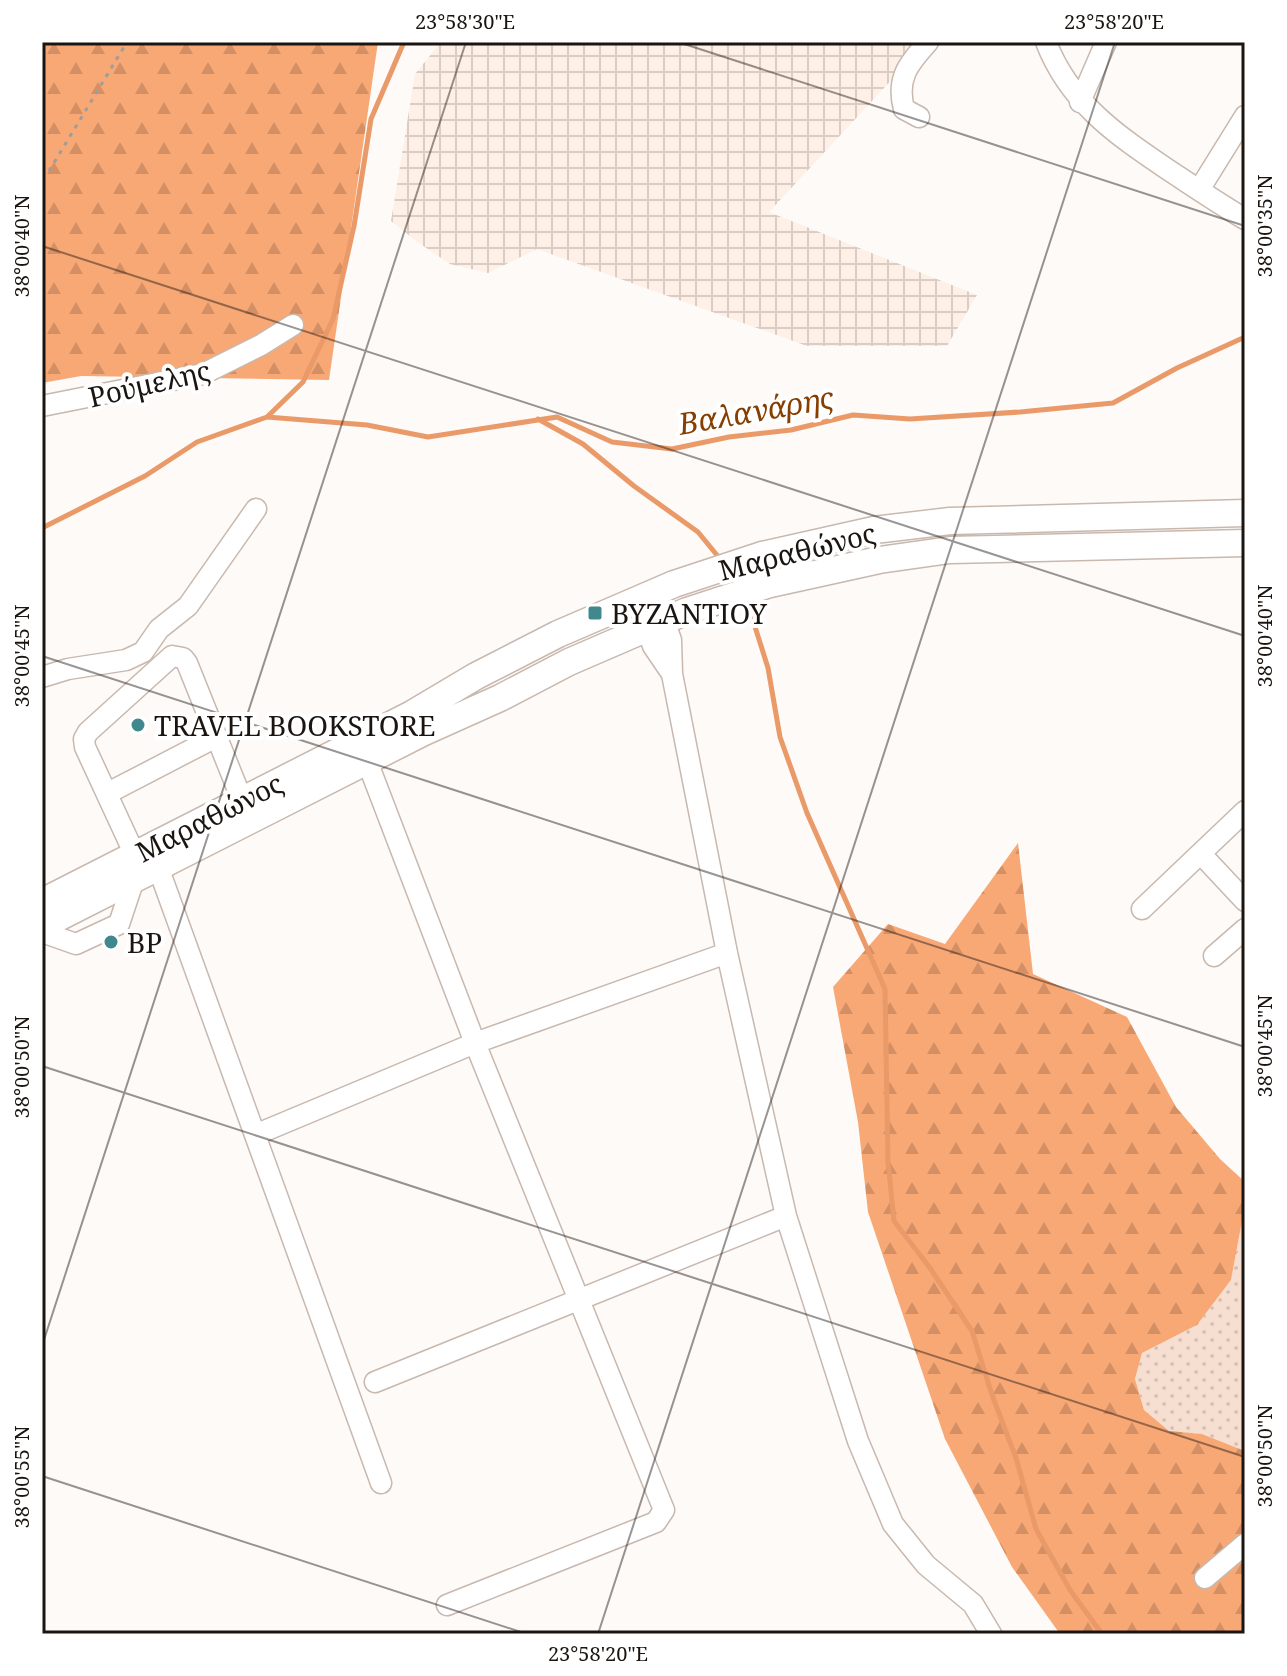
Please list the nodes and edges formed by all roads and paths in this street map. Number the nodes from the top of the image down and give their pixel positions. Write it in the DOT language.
graph roads {
  1 [pos="127,42"];
  2 [pos="928,42"];
  3 [pos="1046,42"];
  4 [pos="1106,42"];
  5 [pos="1080,102"];
  6 [pos="1245,116"];
  7 [pos="919,117"];
  8 [pos="49,171"];
  9 [pos="1199,190"];
  10 [pos="1245,219"];
  11 [pos="293,325"];
  12 [pos="42,406"];
  13 [pos="256,509"];
  14 [pos="1245,513"];
  15 [pos="1245,543"];
  16 [pos="646,596"];
  17 [pos="656,625"];
  18 [pos="42,677"];
  19 [pos="216,737"];
  20 [pos="367,761"];
  21 [pos="108,793"];
  22 [pos="242,800"];
  23 [pos="1245,811"];
  24 [pos="1201,854"];
  25 [pos="134,867"];
  26 [pos="158,867"];
  27 [pos="1245,901"];
  28 [pos="42,902"];
  29 [pos="1142,909"];
  30 [pos="42,929"];
  31 [pos="1245,929"];
  32 [pos="727,953"];
  33 [pos="1214,956"];
  34 [pos="475,1043"];
  35 [pos="255,1135"];
  36 [pos="786,1216"];
  37 [pos="580,1299"];
  38 [pos="375,1382"];
  39 [pos="381,1483"];
  40 [pos="1245,1544"];
  41 [pos="1205,1578"];
  42 [pos="447,1605"];
  43 [pos="991,1634"];
  1 -- 8 [label="path"];
  2 -- 7 [label="street"];
  3 -- 5 [label="street"];
  4 -- 5 [label="street"];
  5 -- 9 [label="street"];
  6 -- 9 [label="street"];
  9 -- 10 [label="street"];
  11 -- 12 [label="street, Ρούμελης"];
  13 -- 18 [label="street"];
  14 -- 16 [label="main road, Μαραθώνος"];
  15 -- 17 [label="main road, Μαραθώνος"];
  16 -- 17 [label="street"];
  16 -- 22 [label="main road, Μαραθώνος"];
  17 -- 20 [label="main road, Μαραθώνος"];
  17 -- 32 [label="street"];
  19 -- 21 [label="street"];
  19 -- 21 [label="street"];
  19 -- 22 [label="street"];
  20 -- 26 [label="main road, Μαραθώνος"];
  20 -- 34 [label="street"];
  21 -- 25 [label="street"];
  22 -- 25 [label="main road, Μαραθώνος"];
  23 -- 24 [label="street"];
  24 -- 27 [label="street"];
  24 -- 29 [label="street"];
  25 -- 26 [label="main road, Μαραθώνος"];
  25 -- 28 [label="main road, Μαραθώνος"];
  25 -- 30 [label="main road, Μαραθώνος"];
  26 -- 35 [label="street"];
  31 -- 33 [label="street"];
  32 -- 34 [label="street"];
  32 -- 36 [label="street"];
  34 -- 35 [label="street"];
  34 -- 37 [label="street"];
  35 -- 39 [label="street"];
  36 -- 37 [label="street"];
  36 -- 43 [label="street"];
  37 -- 38 [label="street"];
  37 -- 42 [label="street"];
  40 -- 41 [label="street"];
}
